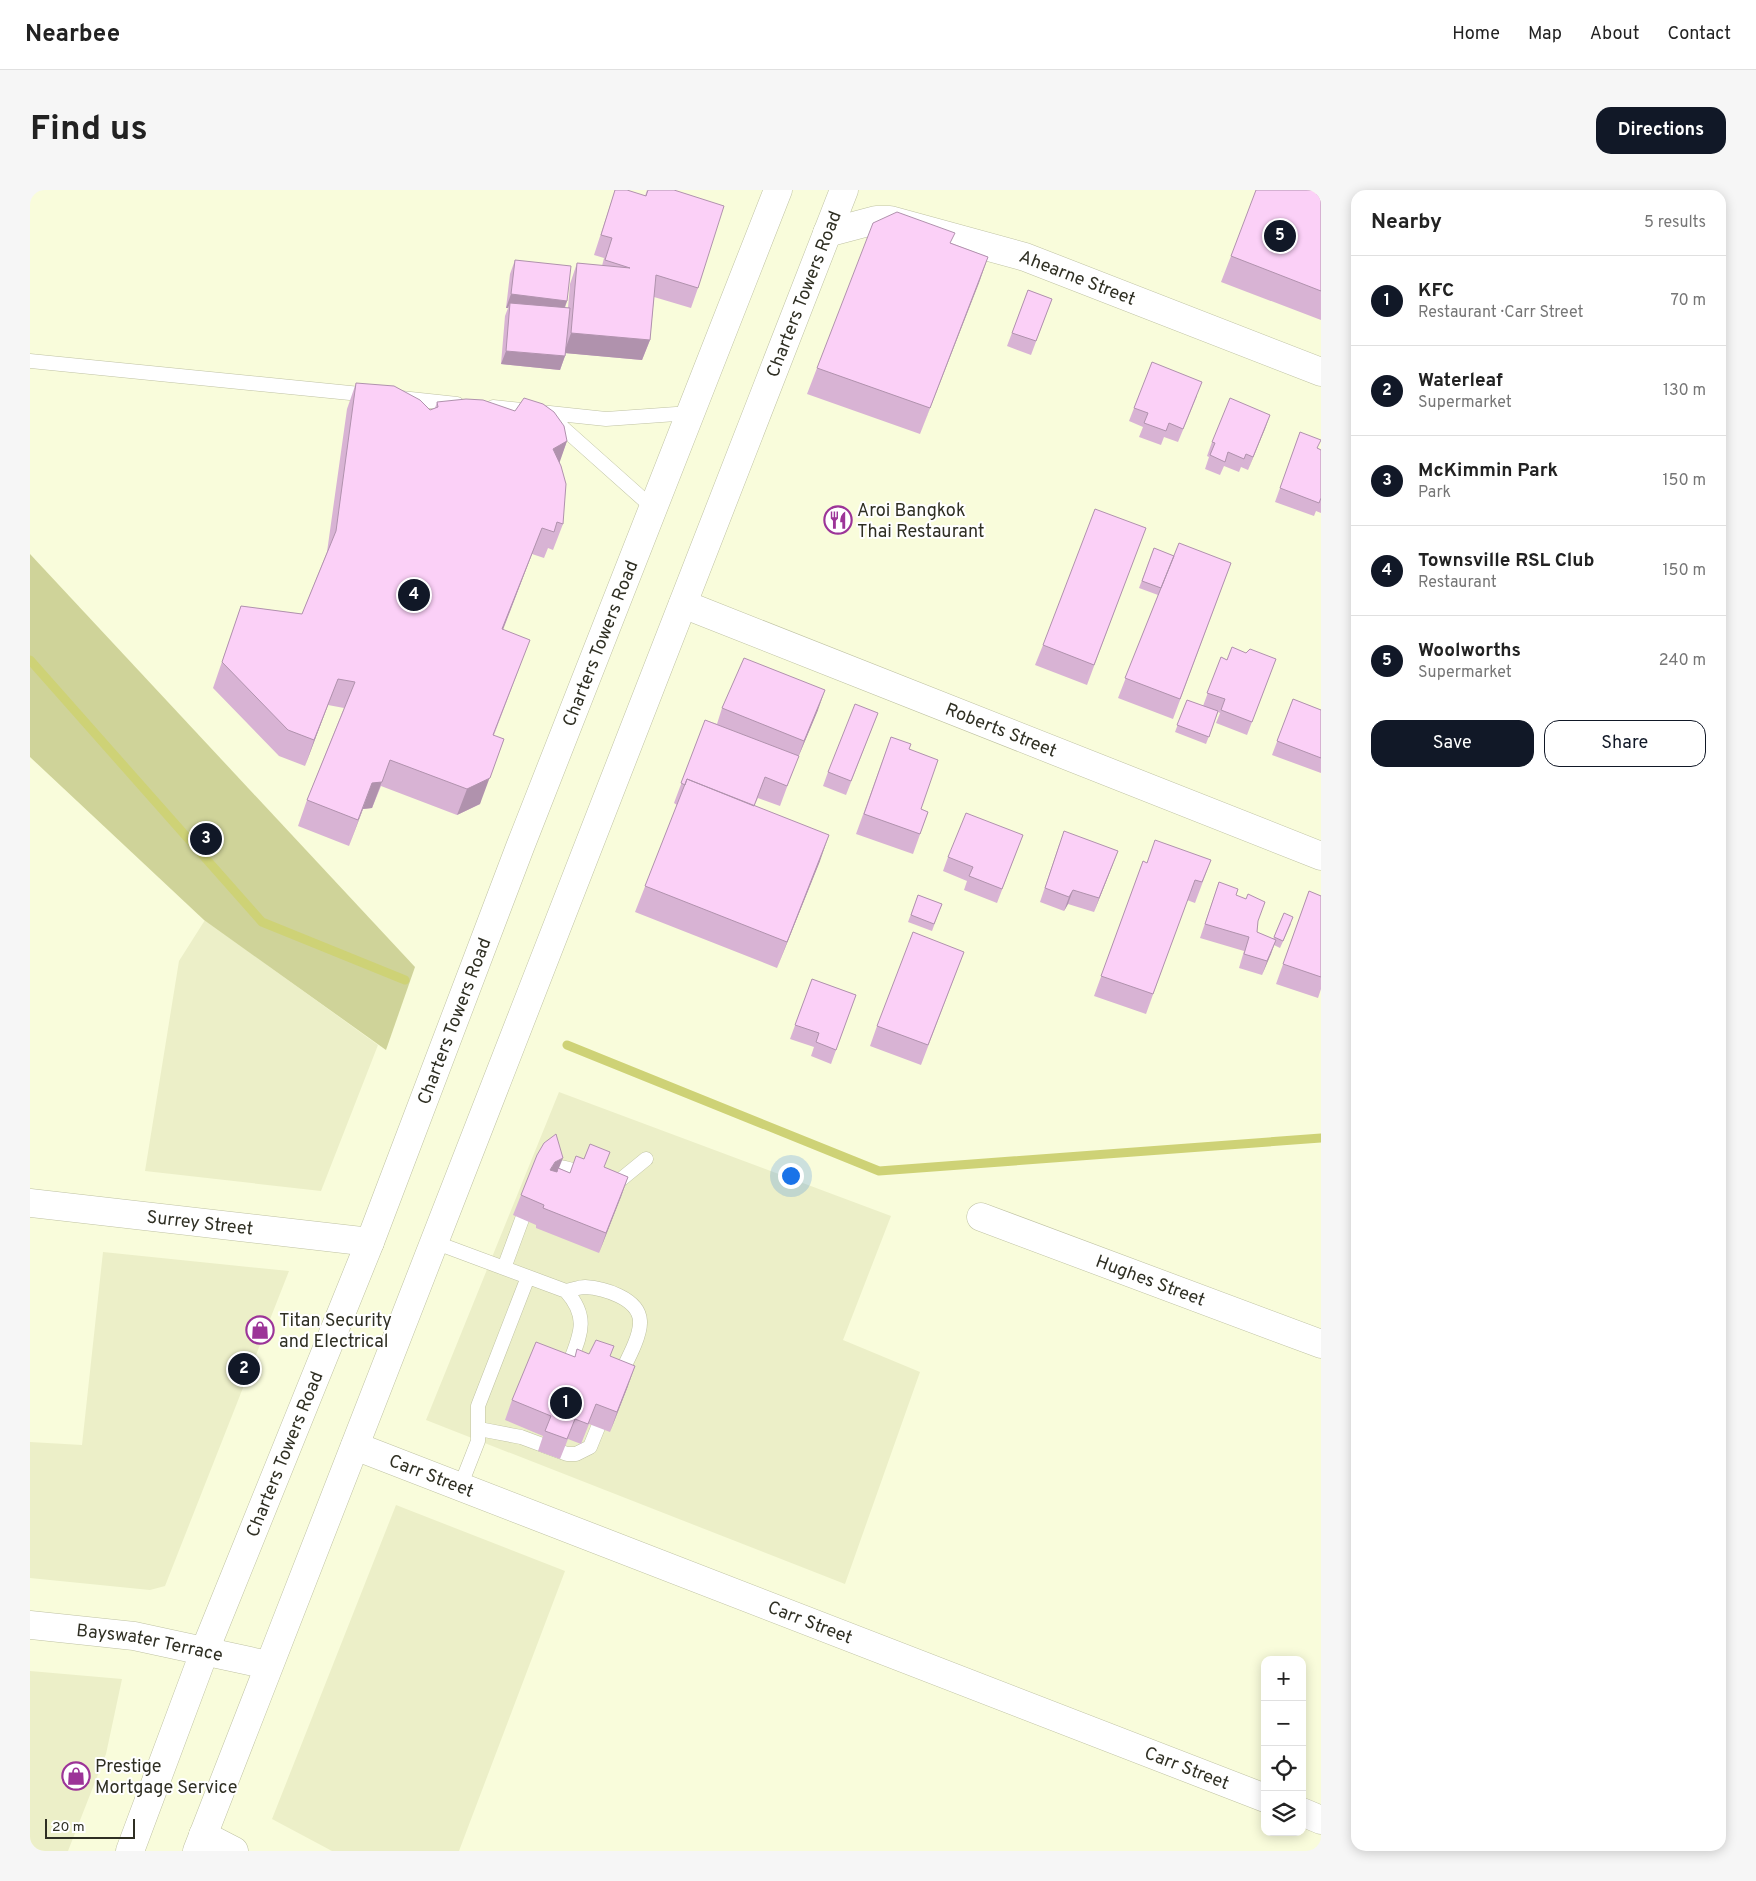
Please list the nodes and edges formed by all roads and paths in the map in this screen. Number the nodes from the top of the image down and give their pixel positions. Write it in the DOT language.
graph roads {
  1 [pos="778,190"];
  2 [pos="844,190"];
  3 [pos="827,233"];
  4 [pos="30,361"];
  5 [pos="1321,372"];
  6 [pos="546,413"];
  7 [pos="690,413"];
  8 [pos="653,508"];
  9 [pos="683,604"];
  10 [pos="1321,856"];
  11 [pos="646,1159"];
  12 [pos="30,1203"];
  13 [pos="981,1218"];
  14 [pos="370,1242"];
  15 [pos="434,1242"];
  16 [pos="504,1268"];
  17 [pos="528,1277"];
  18 [pos="566,1291"];
  19 [pos="1321,1344"];
  20 [pos="568,1367"];
  21 [pos="479,1429"];
  22 [pos="354,1446"];
  23 [pos="460,1487"];
  24 [pos="30,1625"];
  25 [pos="206,1650"];
  26 [pos="268,1665"];
  27 [pos="1261,1796"];
  28 [pos="1306,1814"];
  29 [pos="1321,1820"];
  30 [pos="200,1843"];
  31 [pos="130,1851"];
  32 [pos="234,1851"];
  1 -- 7 [label="main road, Charters Towers Road"];
  2 -- 3 [label="main road, Charters Towers Road"];
  3 -- 5 [label="main road, Ahearne Street"];
  3 -- 9 [label="main road, Charters Towers Road"];
  4 -- 6 [label="lane"];
  6 -- 7 [label="lane"];
  6 -- 8 [label="lane"];
  7 -- 8 [label="main road, Charters Towers Road"];
  8 -- 14 [label="main road, Charters Towers Road"];
  9 -- 10 [label="main road, Roberts Street"];
  9 -- 15 [label="main road, Charters Towers Road"];
  11 -- 16 [label="lane"];
  12 -- 14 [label="main road, Surrey Street"];
  13 -- 19 [label="main road, Hughes Street"];
  14 -- 25 [label="main road, Charters Towers Road"];
  15 -- 16 [label="lane"];
  15 -- 22 [label="main road, Charters Towers Road"];
  16 -- 17 [label="lane"];
  17 -- 18 [label="lane"];
  17 -- 21 [label="lane"];
  18 -- 20 [label="lane"];
  18 -- 21 [label="lane"];
  21 -- 23 [label="lane"];
  22 -- 23 [label="main road, Carr Street"];
  22 -- 26 [label="main road, Charters Towers Road"];
  23 -- 27 [label="main road, Carr Street"];
  24 -- 25 [label="main road, Bayswater Terrace"];
  25 -- 26 [label="main road, Bayswater Terrace"];
  25 -- 31 [label="main road, Charters Towers Road"];
  26 -- 30 [label="main road, Charters Towers Road"];
  28 -- 29 [label="main road"];
  30 -- 32 [label="main road"];
}
